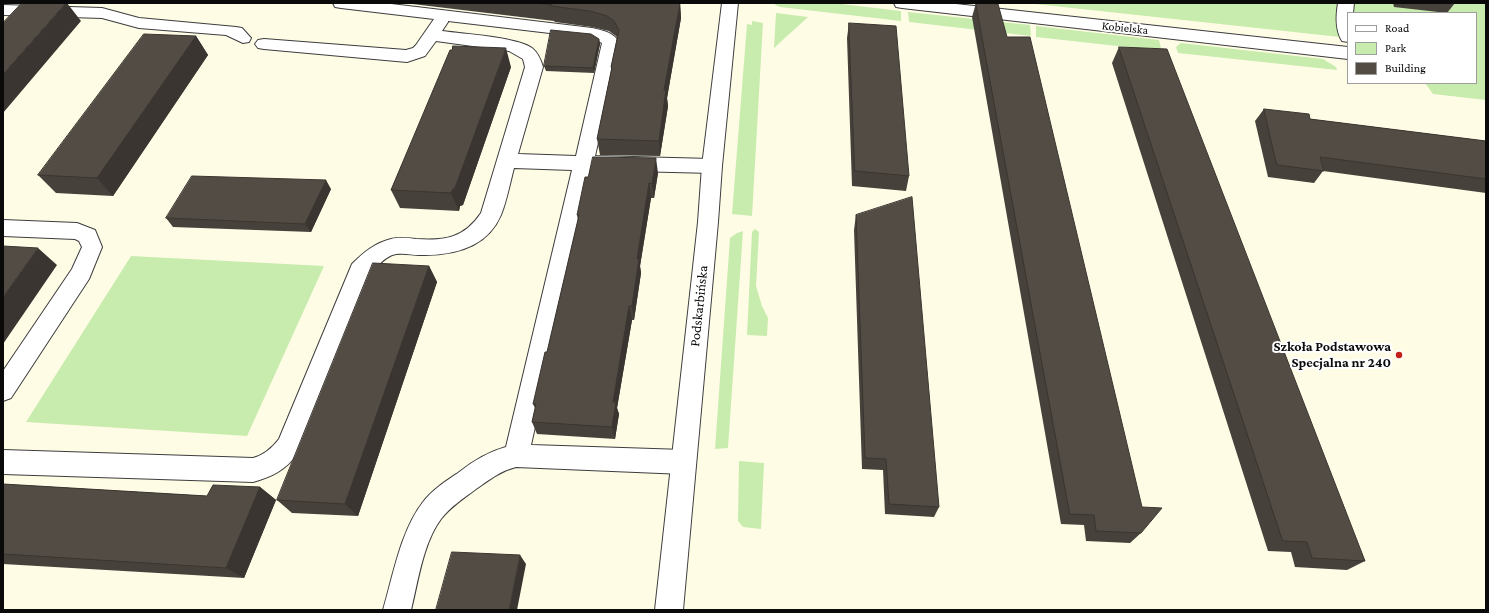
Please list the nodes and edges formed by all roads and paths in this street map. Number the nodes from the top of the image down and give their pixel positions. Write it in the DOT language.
graph roads {
  1 [pos="7,3"];
  2 [pos="341,3"];
  3 [pos="730,3"];
  4 [pos="902,3"];
  5 [pos="1346,3"];
  6 [pos="3,9"];
  7 [pos="448,9"];
  8 [pos="1347,32"];
  9 [pos="432,35"];
  10 [pos="243,38"];
  11 [pos="264,44"];
  12 [pos="1347,53"];
  13 [pos="507,161"];
  14 [pos="583,163"];
  15 [pos="712,166"];
  16 [pos="3,228"];
  17 [pos="3,391"];
  18 [pos="516,456"];
  19 [pos="3,462"];
  20 [pos="684,462"];
  21 [pos="397,610"];
  22 [pos="669,610"];
  1 -- 6 [label="street"];
  2 -- 7 [label="street"];
  3 -- 15 [label="street, Podskarbińska"];
  4 -- 12 [label="street, Kobielska"];
  5 -- 8 [label="street"];
  6 -- 10 [label="street"];
  7 -- 9 [label="street"];
  7 -- 14 [label="street"];
  9 -- 11 [label="street"];
  9 -- 13 [label="street"];
  13 -- 14 [label="street"];
  13 -- 19 [label="street"];
  14 -- 15 [label="street"];
  14 -- 18 [label="street"];
  15 -- 20 [label="street, Podskarbińska"];
  16 -- 17 [label="street"];
  18 -- 20 [label="street"];
  18 -- 21 [label="street"];
  20 -- 22 [label="street, Podskarbińska"];
}
